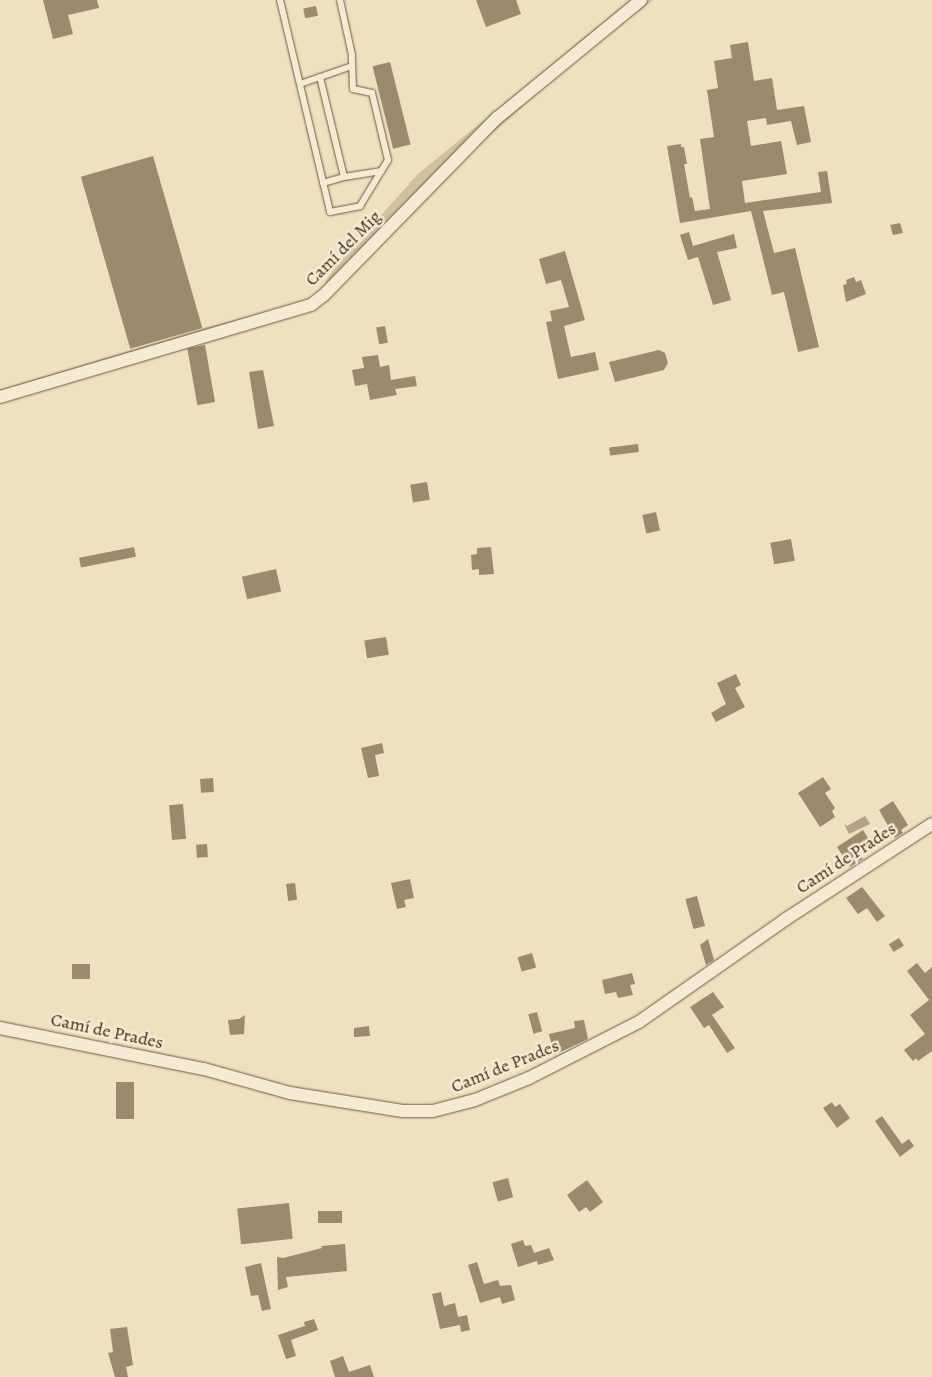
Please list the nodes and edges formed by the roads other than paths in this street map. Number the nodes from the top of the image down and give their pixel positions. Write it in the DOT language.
graph roads {
  1 [pos="280,0"];
  2 [pos="340,0"];
  3 [pos="641,0"];
  4 [pos="352,66"];
  5 [pos="320,76"];
  6 [pos="300,84"];
  7 [pos="382,171"];
  8 [pos="344,177"];
  9 [pos="323,183"];
  10 [pos="0,397"];
  11 [pos="932,824"];
  12 [pos="0,1028"];
  1 -- 6 [label="lane"];
  2 -- 4 [label="lane"];
  3 -- 10 [label="street, Camí del Mig"];
  4 -- 5 [label="lane"];
  4 -- 7 [label="lane"];
  5 -- 6 [label="lane"];
  5 -- 8 [label="lane"];
  6 -- 9 [label="lane"];
  7 -- 8 [label="lane"];
  7 -- 9 [label="lane"];
  8 -- 9 [label="lane"];
  11 -- 12 [label="street, Camí de Prades"];
}
